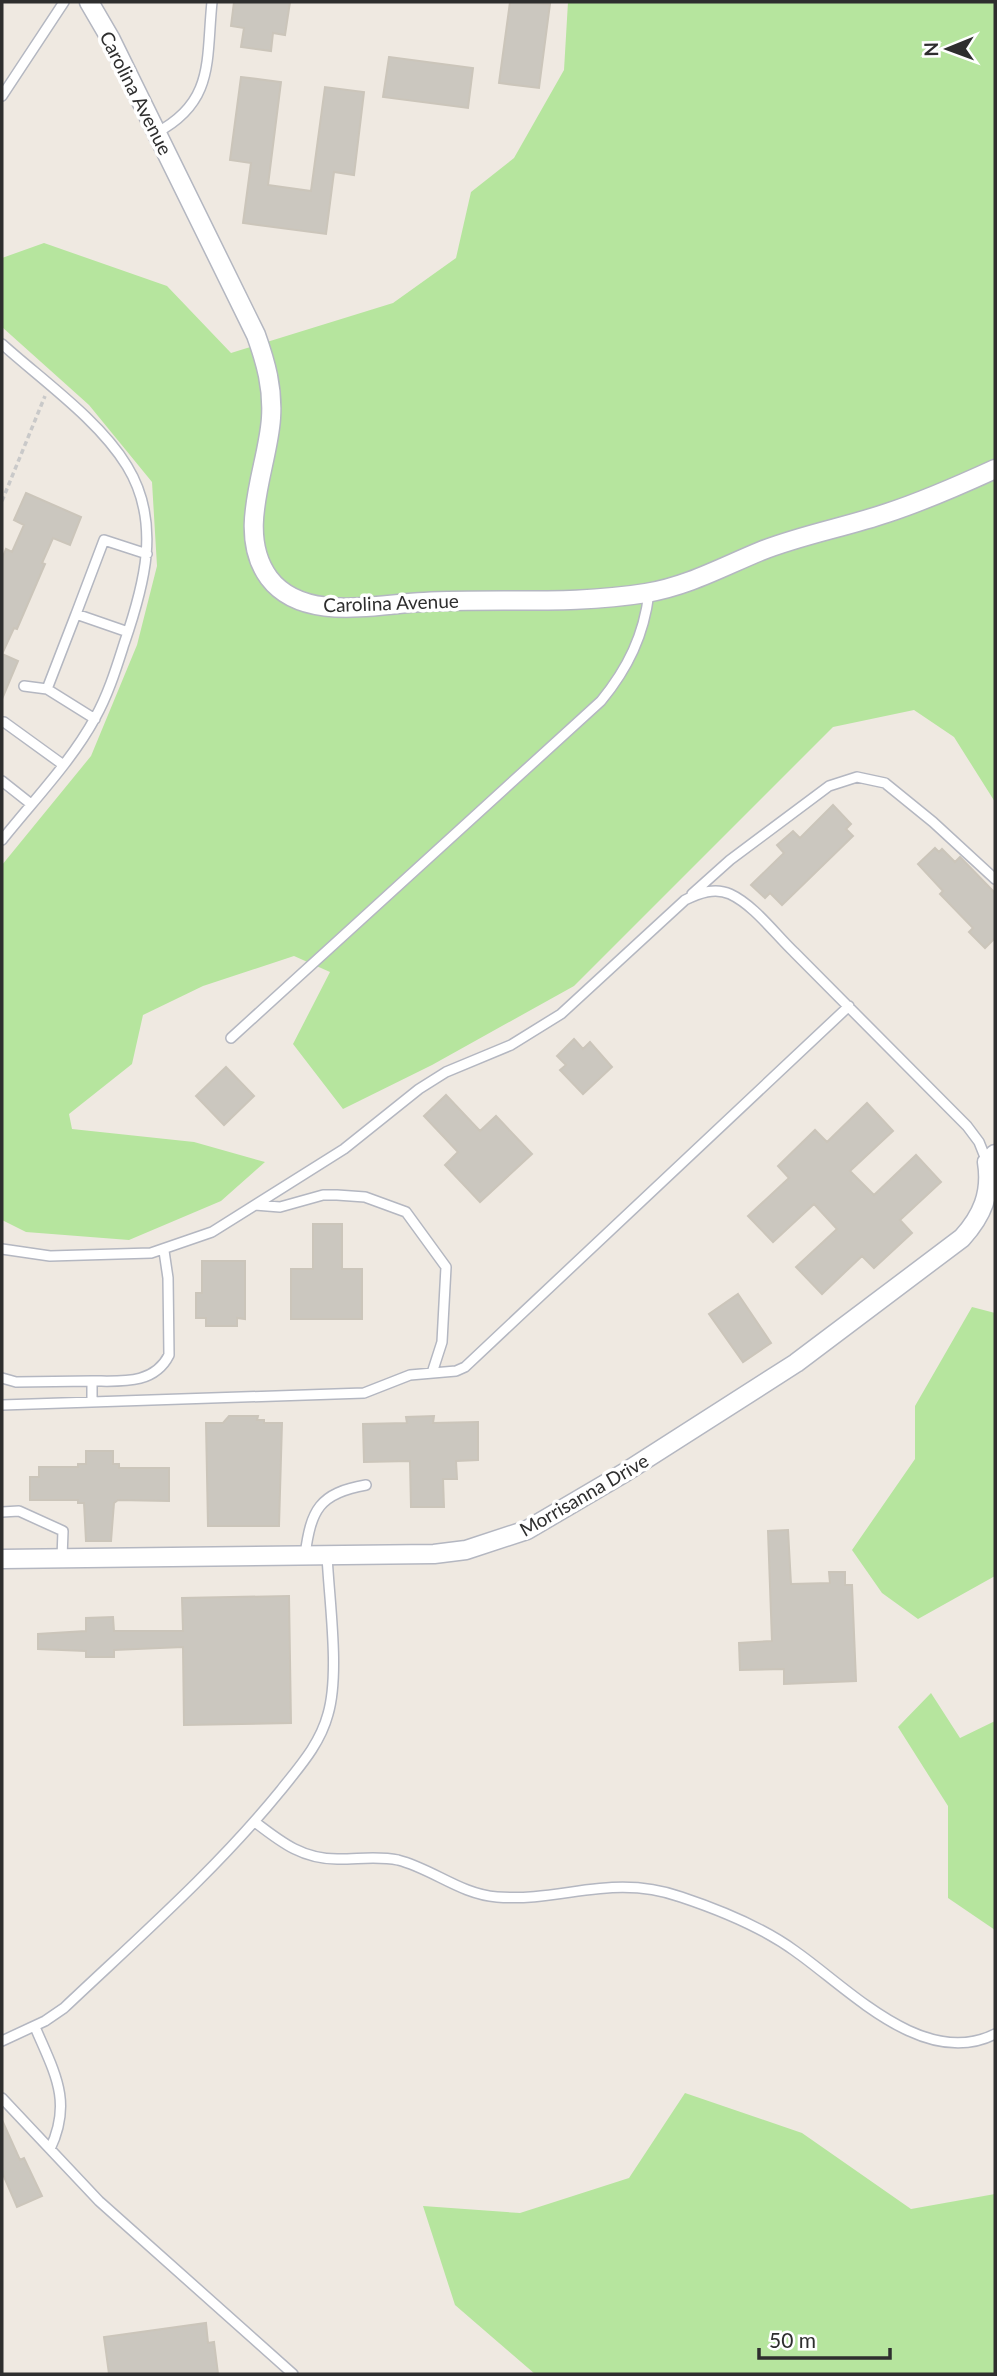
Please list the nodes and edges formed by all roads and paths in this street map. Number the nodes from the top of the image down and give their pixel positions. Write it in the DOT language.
graph roads {
  1 [pos="64,2"];
  2 [pos="89,2"];
  3 [pos="212,2"];
  4 [pos="2,96"];
  5 [pos="156,133"];
  6 [pos="2,344"];
  7 [pos="49,386"];
  8 [pos="995,469"];
  9 [pos="2,501"];
  10 [pos="147,554"];
  11 [pos="649,593"];
  12 [pos="76,614"];
  13 [pos="128,632"];
  14 [pos="24,686"];
  15 [pos="47,690"];
  16 [pos="95,719"];
  17 [pos="4,722"];
  18 [pos="62,764"];
  19 [pos="2,781"];
  20 [pos="31,804"];
  21 [pos="2,839"];
  22 [pos="995,879"];
  23 [pos="685,900"];
  24 [pos="849,1006"];
  25 [pos="231,1038"];
  26 [pos="991,1158"];
  27 [pos="255,1205"];
  28 [pos="2,1250"];
  29 [pos="164,1251"];
  30 [pos="432,1373"];
  31 [pos="2,1378"];
  32 [pos="92,1381"];
  33 [pos="92,1402"];
  34 [pos="2,1405"];
  35 [pos="366,1485"];
  36 [pos="2,1512"];
  37 [pos="305,1555"];
  38 [pos="327,1555"];
  39 [pos="62,1558"];
  40 [pos="2,1559"];
  41 [pos="255,1822"];
  42 [pos="35,2027"];
  43 [pos="995,2034"];
  44 [pos="2,2041"];
  45 [pos="2,2098"];
  46 [pos="50,2149"];
  47 [pos="293,2374"];
  1 -- 4 [label="lane"];
  2 -- 5 [label="street, Carolina Avenue"];
  3 -- 5 [label="lane"];
  5 -- 11 [label="street, Carolina Avenue"];
  6 -- 7 [label="lane"];
  7 -- 9 [label="path"];
  7 -- 10 [label="lane"];
  8 -- 11 [label="street, Carolina Avenue"];
  10 -- 12 [label="lane"];
  10 -- 13 [label="lane"];
  11 -- 25 [label="lane"];
  12 -- 13 [label="lane"];
  12 -- 15 [label="lane"];
  13 -- 16 [label="lane"];
  14 -- 15 [label="lane"];
  15 -- 16 [label="lane"];
  16 -- 18 [label="lane"];
  17 -- 18 [label="lane"];
  18 -- 20 [label="lane"];
  19 -- 20 [label="lane"];
  20 -- 21 [label="lane"];
  22 -- 23 [label="lane"];
  23 -- 24 [label="lane"];
  23 -- 27 [label="lane"];
  24 -- 26 [label="lane"];
  24 -- 30 [label="lane"];
  26 -- 38 [label="street, Morrisanna Drive"];
  27 -- 29 [label="lane"];
  27 -- 30 [label="lane"];
  28 -- 29 [label="lane"];
  29 -- 32 [label="lane"];
  30 -- 33 [label="lane"];
  31 -- 32 [label="lane"];
  32 -- 33 [label="lane"];
  33 -- 34 [label="lane"];
  35 -- 37 [label="lane"];
  36 -- 39 [label="lane"];
  37 -- 38 [label="street, Morrisanna Drive"];
  37 -- 39 [label="street, Morrisanna Drive"];
  38 -- 41 [label="lane"];
  39 -- 40 [label="street, Morrisanna Drive"];
  41 -- 42 [label="lane"];
  41 -- 43 [label="lane"];
  42 -- 44 [label="lane"];
  42 -- 46 [label="lane"];
  45 -- 46 [label="lane"];
  46 -- 47 [label="lane"];
}
